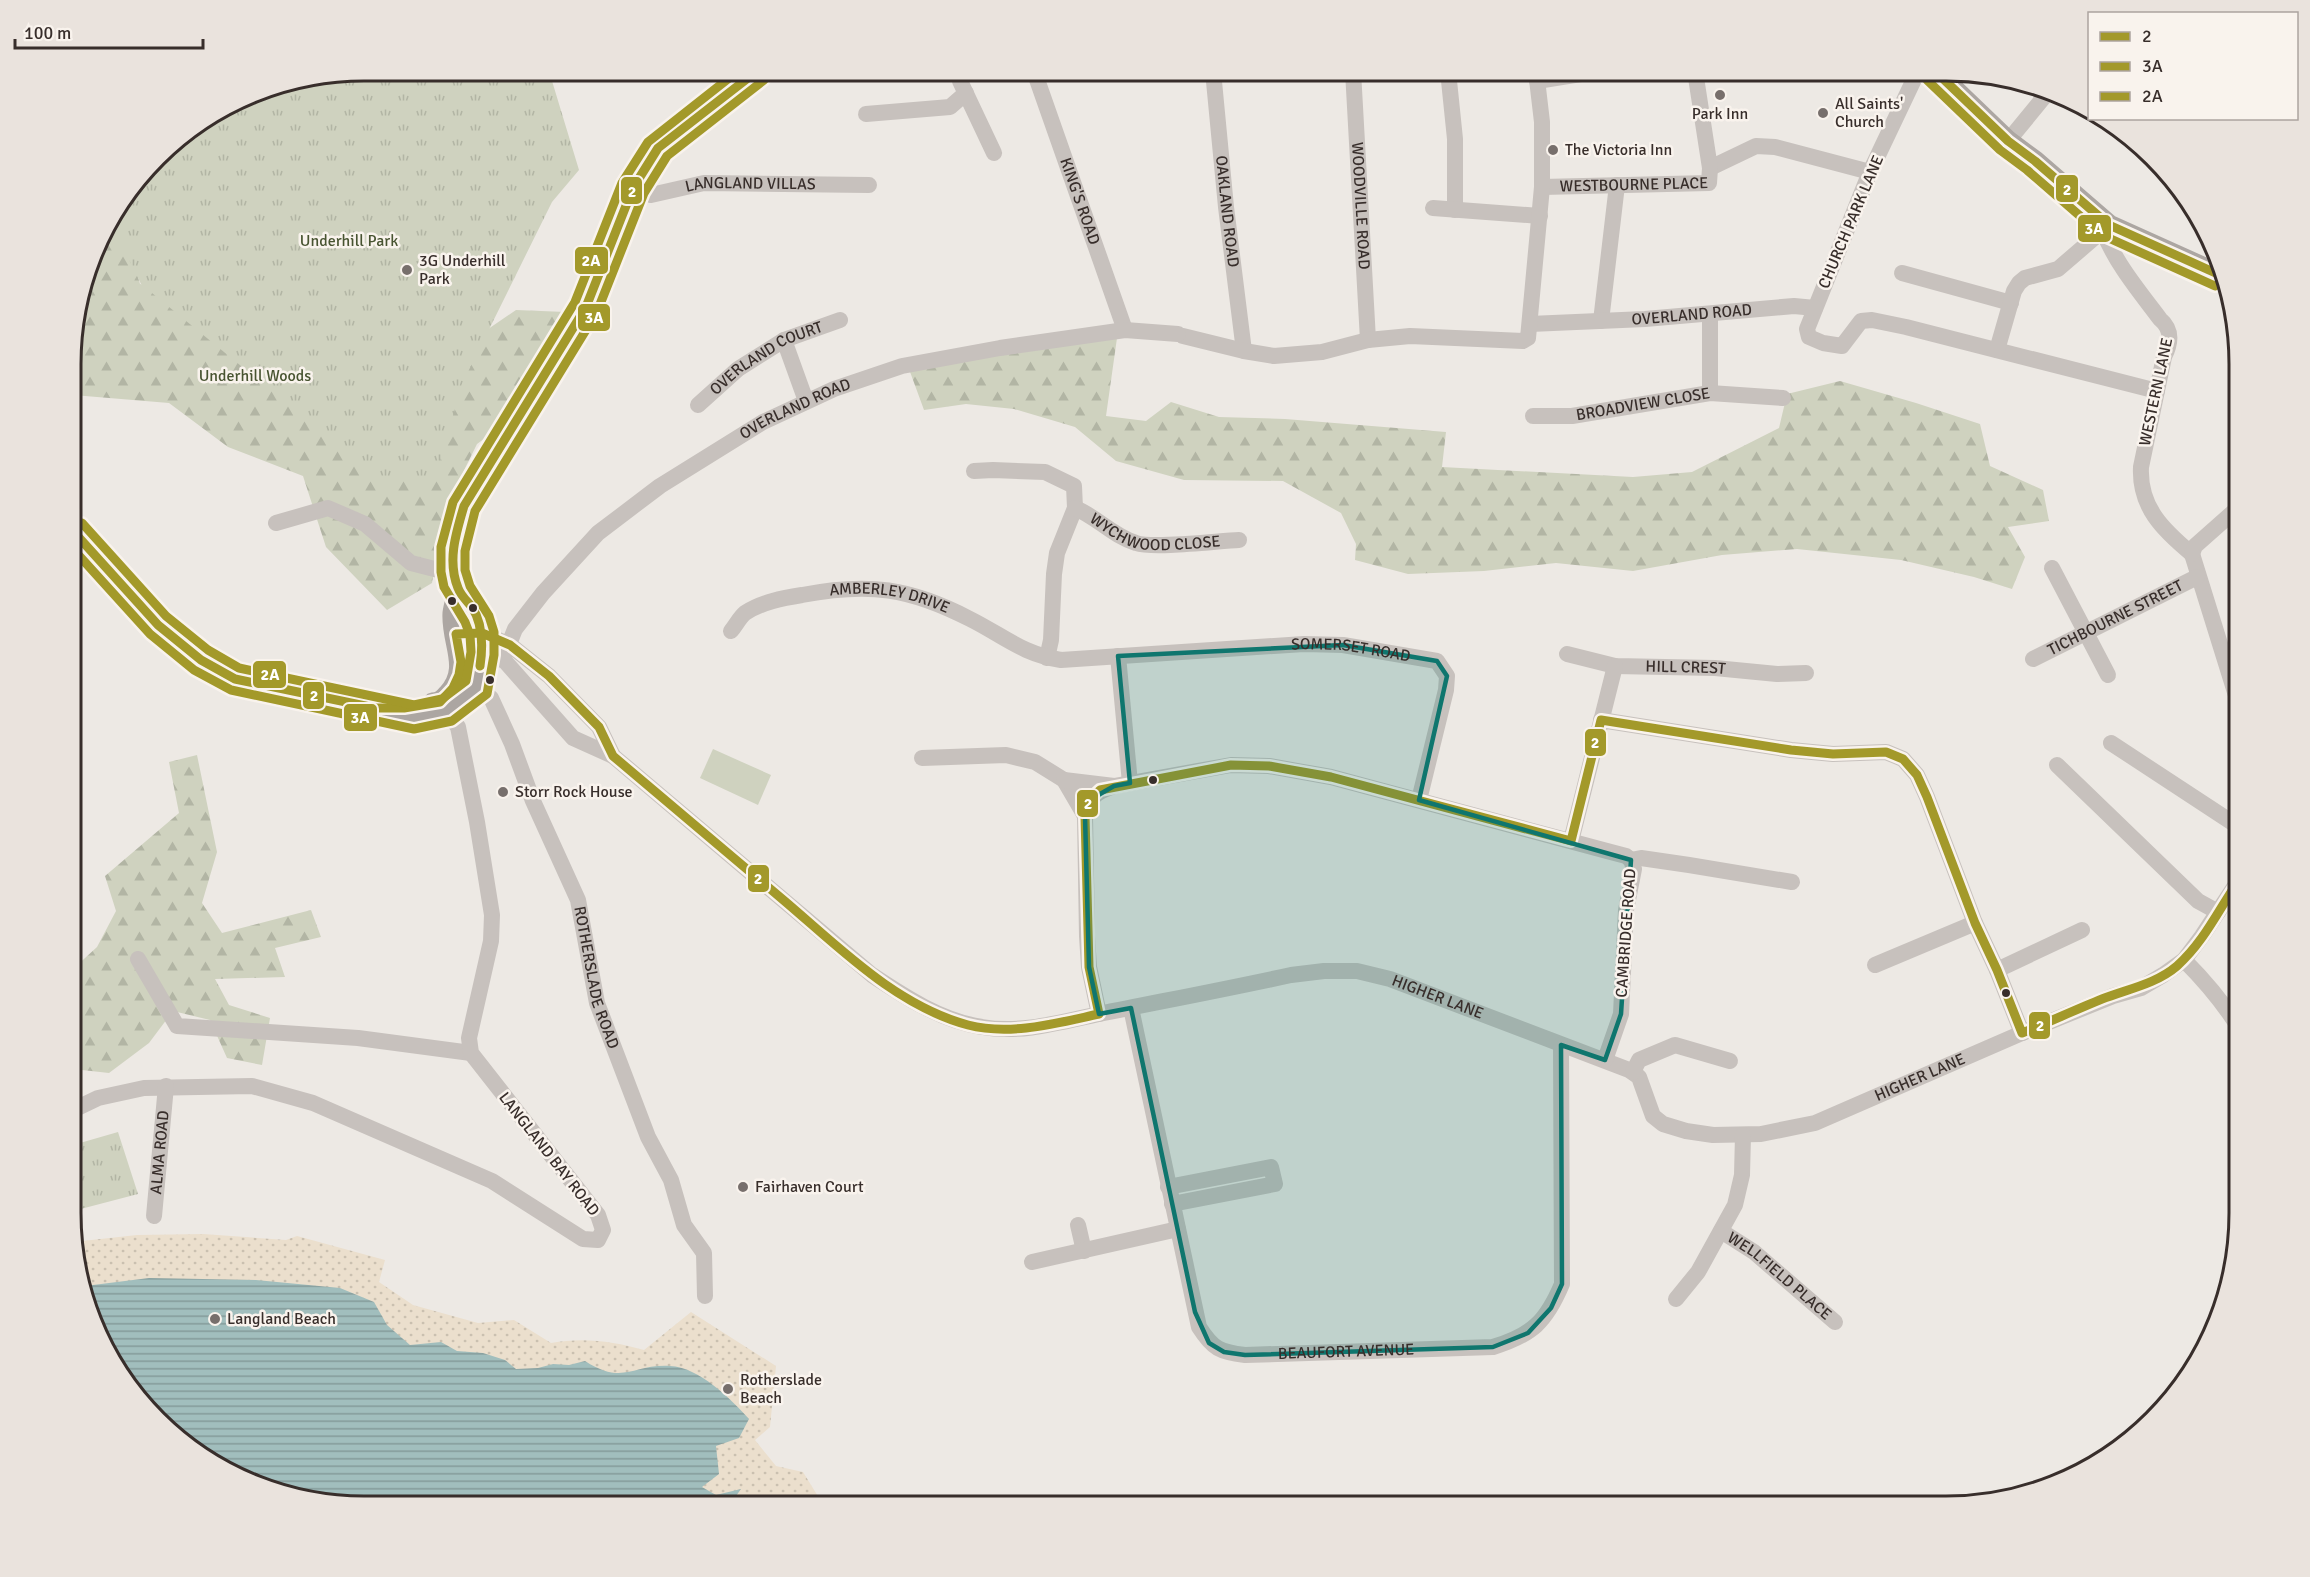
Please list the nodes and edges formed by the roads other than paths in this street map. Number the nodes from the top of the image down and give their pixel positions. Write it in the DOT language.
graph roads {
  1 [pos="744,81"];
  2 [pos="960,81"];
  3 [pos="1038,81"];
  4 [pos="1214,81"];
  5 [pos="1354,81"];
  6 [pos="1449,81"];
  7 [pos="1538,81"];
  8 [pos="1697,81"];
  9 [pos="1913,81"];
  10 [pos="1945,81"];
  11 [pos="966,93"];
  12 [pos="2043,98"];
  13 [pos="866,114"];
  14 [pos="2008,141"];
  15 [pos="994,153"];
  16 [pos="1710,168"];
  17 [pos="1870,172"];
  18 [pos="869,184"];
  19 [pos="1617,185"];
  20 [pos="1542,187"];
  21 [pos="633,189"];
  22 [pos="1433,208"];
  23 [pos="1455,210"];
  24 [pos="1540,216"];
  25 [pos="2106,228"];
  26 [pos="2214,272"];
  27 [pos="1902,273"];
  28 [pos="2011,303"];
  29 [pos="1815,308"];
  30 [pos="1710,314"];
  31 [pos="840,321"];
  32 [pos="1601,321"];
  33 [pos="1530,324"];
  34 [pos="1125,330"];
  35 [pos="784,340"];
  36 [pos="1368,340"];
  37 [pos="1997,350"];
  38 [pos="1244,351"];
  39 [pos="2157,392"];
  40 [pos="1710,393"];
  41 [pos="1783,398"];
  42 [pos="806,401"];
  43 [pos="698,405"];
  44 [pos="1533,416"];
  45 [pos="974,471"];
  46 [pos="1075,508"];
  47 [pos="2229,516"];
  48 [pos="276,523"];
  49 [pos="81,540"];
  50 [pos="1239,540"];
  51 [pos="2192,555"];
  52 [pos="2052,568"];
  53 [pos="2197,577"];
  54 [pos="456,582"];
  55 [pos="731,631"];
  56 [pos="2085,632"];
  57 [pos="482,633"];
  58 [pos="456,634"];
  59 [pos="506,652"];
  60 [pos="1566,654"];
  61 [pos="1118,657"];
  62 [pos="1047,658"];
  63 [pos="2033,659"];
  64 [pos="471,661"];
  65 [pos="1615,666"];
  66 [pos="1806,673"];
  67 [pos="2108,675"];
  68 [pos="2229,675"];
  69 [pos="477,688"];
  70 [pos="447,700"];
  71 [pos="1601,720"];
  72 [pos="2111,743"];
  73 [pos="613,756"];
  74 [pos="922,758"];
  75 [pos="2057,765"];
  76 [pos="1064,780"];
  77 [pos="1122,784"];
  78 [pos="1419,800"];
  79 [pos="1085,816"];
  80 [pos="2229,820"];
  81 [pos="1571,841"];
  82 [pos="1631,860"];
  83 [pos="1792,882"];
  84 [pos="2229,895"];
  85 [pos="2217,912"];
  86 [pos="1975,922"];
  87 [pos="2082,930"];
  88 [pos="138,959"];
  89 [pos="2184,960"];
  90 [pos="1875,965"];
  91 [pos="1997,970"];
  92 [pos="1131,1008"];
  93 [pos="2229,1011"];
  94 [pos="1099,1014"];
  95 [pos="2022,1033"];
  96 [pos="1561,1045"];
  97 [pos="471,1053"];
  98 [pos="1605,1060"];
  99 [pos="1730,1061"];
  100 [pos="1633,1072"];
  101 [pos="166,1086"];
  102 [pos="81,1106"];
  103 [pos="1743,1135"];
  104 [pos="1168,1187"];
  105 [pos="1172,1204"];
  106 [pos="154,1216"];
  107 [pos="1078,1225"];
  108 [pos="1178,1229"];
  109 [pos="1721,1231"];
  110 [pos="1084,1251"];
  111 [pos="1032,1263"];
  112 [pos="705,1296"];
  113 [pos="1676,1299"];
  114 [pos="1835,1322"];
  1 -- 21 [label="main road"];
  2 -- 11 [label="street"];
  3 -- 34 [label="street, KING'S ROAD"];
  4 -- 38 [label="street, OAKLAND ROAD"];
  5 -- 36 [label="street, WOODVILLE ROAD"];
  6 -- 23 [label="street"];
  7 -- 20 [label="street"];
  8 -- 16 [label="street"];
  9 -- 17 [label="street, CHURCH PARK LANE"];
  10 -- 14 [label="main road"];
  11 -- 13 [label="street"];
  11 -- 15 [label="street"];
  12 -- 14 [label="street"];
  14 -- 25 [label="main road"];
  16 -- 17 [label="street"];
  16 -- 19 [label="street, WESTBOURNE PLACE"];
  17 -- 29 [label="street, CHURCH PARK LANE"];
  18 -- 21 [label="street, LANGLAND VILLAS"];
  19 -- 20 [label="street, WESTBOURNE PLACE"];
  19 -- 32 [label="street"];
  20 -- 24 [label="street"];
  21 -- 54 [label="main road"];
  22 -- 23 [label="street"];
  23 -- 24 [label="street"];
  24 -- 33 [label="street"];
  25 -- 26 [label="main road"];
  25 -- 28 [label="street"];
  25 -- 39 [label="street, WESTERN LANE"];
  27 -- 28 [label="street"];
  28 -- 37 [label="street"];
  29 -- 30 [label="street, OVERLAND ROAD"];
  29 -- 37 [label="street"];
  30 -- 32 [label="street, OVERLAND ROAD"];
  30 -- 40 [label="street, BROADVIEW CLOSE"];
  31 -- 35 [label="street, OVERLAND COURT"];
  32 -- 33 [label="street, OVERLAND ROAD"];
  33 -- 36 [label="street, OVERLAND ROAD"];
  34 -- 38 [label="street, OVERLAND ROAD"];
  34 -- 42 [label="street, OVERLAND ROAD"];
  35 -- 42 [label="street"];
  35 -- 43 [label="street, OVERLAND COURT"];
  36 -- 38 [label="street, OVERLAND ROAD"];
  37 -- 39 [label="street"];
  39 -- 51 [label="street, WESTERN LANE"];
  40 -- 41 [label="street"];
  40 -- 44 [label="street, BROADVIEW CLOSE"];
  42 -- 59 [label="street, OVERLAND ROAD"];
  45 -- 46 [label="street, WYCHWOOD CLOSE"];
  46 -- 50 [label="street, WYCHWOOD CLOSE"];
  46 -- 62 [label="street, WYCHWOOD CLOSE"];
  47 -- 51 [label="street"];
  48 -- 54 [label="street"];
  49 -- 70 [label="main road"];
  51 -- 53 [label="street"];
  52 -- 56 [label="street"];
  53 -- 56 [label="street, TICHBOURNE STREET"];
  53 -- 68 [label="street"];
  54 -- 57 [label="main road"];
  54 -- 58 [label="main road"];
  55 -- 62 [label="street, AMBERLEY DRIVE"];
  56 -- 63 [label="street, TICHBOURNE STREET"];
  56 -- 67 [label="street"];
  57 -- 58 [label="street, HIGHER LANE"];
  57 -- 59 [label="street, HIGHER LANE"];
  57 -- 64 [label="main road"];
  58 -- 64 [label="main road"];
  59 -- 64 [label="street"];
  59 -- 73 [label="street, HIGHER LANE"];
  59 -- 73 [label="street, HIGHER LANE"];
  60 -- 65 [label="street, HILL CREST"];
  61 -- 62 [label="street, SOMERSET ROAD"];
  61 -- 77 [label="street"];
  61 -- 78 [label="street, SOMERSET ROAD"];
  64 -- 69 [label="main road"];
  64 -- 70 [label="main road"];
  65 -- 66 [label="street, HILL CREST"];
  65 -- 71 [label="street"];
  69 -- 70 [label="main road"];
  69 -- 112 [label="street, ROTHERSLADE ROAD"];
  70 -- 97 [label="street"];
  71 -- 81 [label="street"];
  71 -- 86 [label="street"];
  72 -- 80 [label="street"];
  73 -- 94 [label="street, HIGHER LANE"];
  74 -- 76 [label="street"];
  75 -- 85 [label="street"];
  76 -- 77 [label="street"];
  76 -- 79 [label="street"];
  77 -- 78 [label="street, CAMBRIDGE ROAD"];
  77 -- 79 [label="street, CAMBRIDGE ROAD"];
  78 -- 81 [label="street, CAMBRIDGE ROAD"];
  79 -- 94 [label="street, CAMBRIDGE ROAD"];
  81 -- 82 [label="street, CAMBRIDGE ROAD"];
  82 -- 83 [label="street"];
  82 -- 98 [label="street, CAMBRIDGE ROAD"];
  84 -- 85 [label="street, HIGHER LANE"];
  85 -- 89 [label="street, HIGHER LANE"];
  86 -- 90 [label="street"];
  86 -- 91 [label="street"];
  87 -- 91 [label="street"];
  88 -- 97 [label="street"];
  89 -- 93 [label="street"];
  89 -- 95 [label="street, HIGHER LANE"];
  91 -- 95 [label="street"];
  92 -- 94 [label="street, HIGHER LANE"];
  92 -- 96 [label="street, HIGHER LANE"];
  92 -- 104 [label="street, BEAUFORT AVENUE"];
  95 -- 103 [label="street, HIGHER LANE"];
  96 -- 98 [label="street, HIGHER LANE"];
  96 -- 108 [label="street, BEAUFORT AVENUE"];
  97 -- 101 [label="street, LANGLAND BAY ROAD"];
  98 -- 100 [label="street, HIGHER LANE"];
  99 -- 100 [label="street"];
  100 -- 103 [label="street, HIGHER LANE"];
  101 -- 102 [label="street, LANGLAND BAY ROAD"];
  101 -- 106 [label="street, ALMA ROAD"];
  103 -- 109 [label="street, WELLFIELD PLACE"];
  104 -- 105 [label="street, BEAUFORT AVENUE"];
  104 -- 105 [label="street"];
  105 -- 108 [label="street, BEAUFORT AVENUE"];
  107 -- 110 [label="street"];
  108 -- 110 [label="street"];
  109 -- 113 [label="street, WELLFIELD PLACE"];
  109 -- 114 [label="street, WELLFIELD PLACE"];
  110 -- 111 [label="street"];
}
